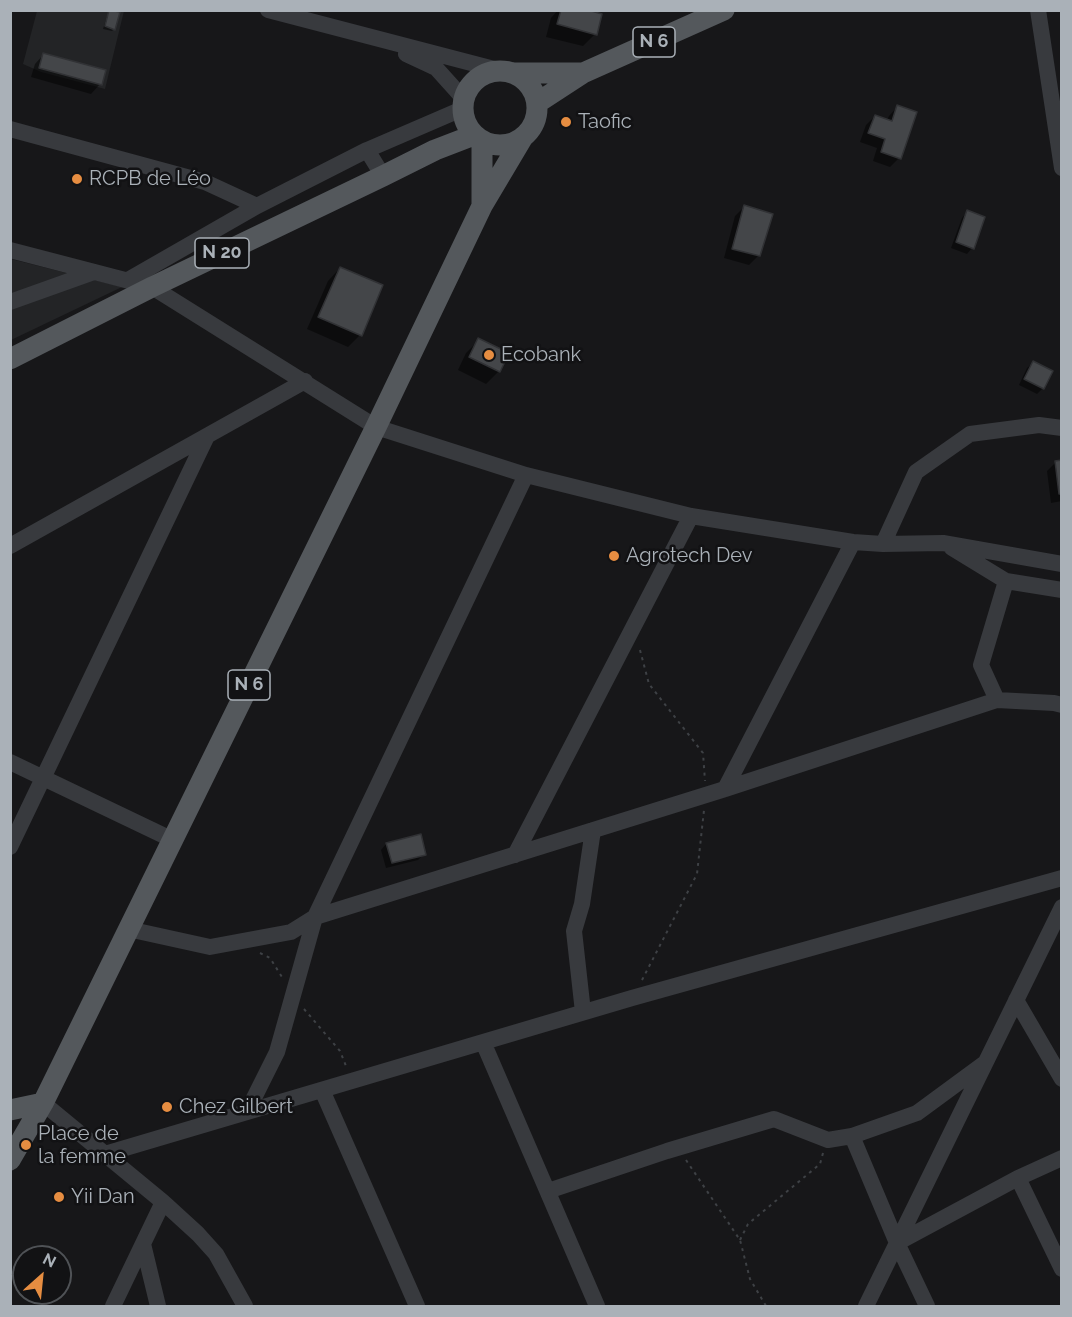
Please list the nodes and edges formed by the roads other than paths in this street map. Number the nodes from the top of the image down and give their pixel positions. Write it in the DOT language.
graph roads {
  1 [pos="268,10"];
  2 [pos="724,10"];
  3 [pos="1038,10"];
  4 [pos="367,36"];
  5 [pos="506,72"];
  6 [pos="583,73"];
  7 [pos="537,103"];
  8 [pos="463,104"];
  9 [pos="1057,108"];
  10 [pos="10,129"];
  11 [pos="524,137"];
  12 [pos="478,138"];
  13 [pos="367,150"];
  14 [pos="435,150"];
  15 [pos="1062,168"];
  16 [pos="383,177"];
  17 [pos="257,206"];
  18 [pos="482,206"];
  19 [pos="10,250"];
  20 [pos="94,272"];
  21 [pos="128,280"];
  22 [pos="152,287"];
  23 [pos="10,302"];
  24 [pos="10,359"];
  25 [pos="305,381"];
  26 [pos="376,427"];
  27 [pos="1062,428"];
  28 [pos="207,436"];
  29 [pos="525,475"];
  30 [pos="691,516"];
  31 [pos="853,542"];
  32 [pos="944,543"];
  33 [pos="883,544"];
  34 [pos="10,546"];
  35 [pos="1062,564"];
  36 [pos="1006,581"];
  37 [pos="1062,590"];
  38 [pos="998,700"];
  39 [pos="1062,705"];
  40 [pos="10,762"];
  41 [pos="43,778"];
  42 [pos="725,789"];
  43 [pos="592,830"];
  44 [pos="172,840"];
  45 [pos="10,847"];
  46 [pos="515,855"];
  47 [pos="1062,878"];
  48 [pos="1062,907"];
  49 [pos="315,916"];
  50 [pos="128,929"];
  51 [pos="1016,1000"];
  52 [pos="583,1012"];
  53 [pos="483,1042"];
  54 [pos="985,1063"];
  55 [pos="1062,1079"];
  56 [pos="322,1090"];
  57 [pos="43,1103"];
  58 [pos="10,1110"];
  59 [pos="247,1112"];
  60 [pos="852,1136"];
  61 [pos="105,1154"];
  62 [pos="1062,1158"];
  63 [pos="10,1160"];
  64 [pos="1018,1178"];
  65 [pos="548,1191"];
  66 [pos="163,1202"];
  67 [pos="897,1243"];
  68 [pos="143,1244"];
  69 [pos="1062,1269"];
  70 [pos="113,1306"];
  71 [pos="158,1306"];
  72 [pos="245,1306"];
  73 [pos="417,1306"];
  74 [pos="597,1306"];
  75 [pos="866,1306"];
  76 [pos="927,1306"];
  1 -- 4 [label="street"];
  2 -- 6 [label="main road, N 6"];
  3 -- 9 [label="street"];
  4 -- 5 [label="street"];
  4 -- 8 [label="street"];
  5 -- 6 [label="main road, N 6"];
  5 -- 7 [label="main road"];
  5 -- 8 [label="main road, N 20"];
  6 -- 7 [label="main road, N 6"];
  7 -- 11 [label="main road"];
  8 -- 12 [label="main road"];
  8 -- 13 [label="street"];
  8 -- 14 [label="main road, N 20"];
  9 -- 15 [label="street"];
  10 -- 17 [label="street"];
  11 -- 12 [label="main road, N 20"];
  11 -- 18 [label="main road, N 6"];
  12 -- 14 [label="main road, N 20"];
  12 -- 18 [label="main road, N 6"];
  13 -- 16 [label="street"];
  13 -- 17 [label="street"];
  14 -- 16 [label="main road, N 20"];
  16 -- 22 [label="main road, N 20"];
  17 -- 21 [label="street"];
  18 -- 26 [label="main road, N 6"];
  19 -- 20 [label="street"];
  20 -- 21 [label="street"];
  20 -- 23 [label="street"];
  21 -- 22 [label="street"];
  22 -- 24 [label="main road, N 20"];
  22 -- 25 [label="street"];
  25 -- 26 [label="street"];
  25 -- 28 [label="street"];
  26 -- 29 [label="street"];
  26 -- 44 [label="main road, N 6"];
  27 -- 33 [label="street"];
  28 -- 34 [label="street"];
  28 -- 41 [label="street"];
  29 -- 30 [label="street"];
  29 -- 49 [label="street"];
  30 -- 31 [label="street"];
  30 -- 46 [label="street"];
  31 -- 33 [label="street"];
  31 -- 42 [label="street"];
  32 -- 33 [label="street"];
  32 -- 35 [label="street"];
  32 -- 36 [label="street"];
  36 -- 37 [label="street"];
  36 -- 38 [label="street"];
  38 -- 39 [label="street"];
  38 -- 42 [label="street"];
  40 -- 41 [label="street"];
  41 -- 44 [label="street"];
  41 -- 45 [label="street"];
  42 -- 43 [label="street"];
  43 -- 46 [label="street"];
  43 -- 52 [label="street"];
  44 -- 50 [label="main road, N 6"];
  46 -- 49 [label="street"];
  47 -- 52 [label="street"];
  48 -- 51 [label="street"];
  49 -- 50 [label="street"];
  49 -- 59 [label="street"];
  50 -- 57 [label="main road, N 6"];
  51 -- 54 [label="street"];
  51 -- 55 [label="street"];
  52 -- 53 [label="street"];
  53 -- 56 [label="street"];
  53 -- 65 [label="street"];
  54 -- 60 [label="street"];
  54 -- 67 [label="street"];
  56 -- 59 [label="street"];
  56 -- 73 [label="street"];
  57 -- 58 [label="main road"];
  57 -- 61 [label="street"];
  57 -- 63 [label="main road, N 6"];
  59 -- 61 [label="street"];
  60 -- 65 [label="street"];
  60 -- 67 [label="street"];
  61 -- 66 [label="street"];
  62 -- 64 [label="street"];
  64 -- 67 [label="street"];
  64 -- 69 [label="street"];
  65 -- 74 [label="street"];
  66 -- 68 [label="street"];
  66 -- 72 [label="street"];
  67 -- 75 [label="street"];
  67 -- 76 [label="street"];
  68 -- 70 [label="street"];
  68 -- 71 [label="street"];
}
